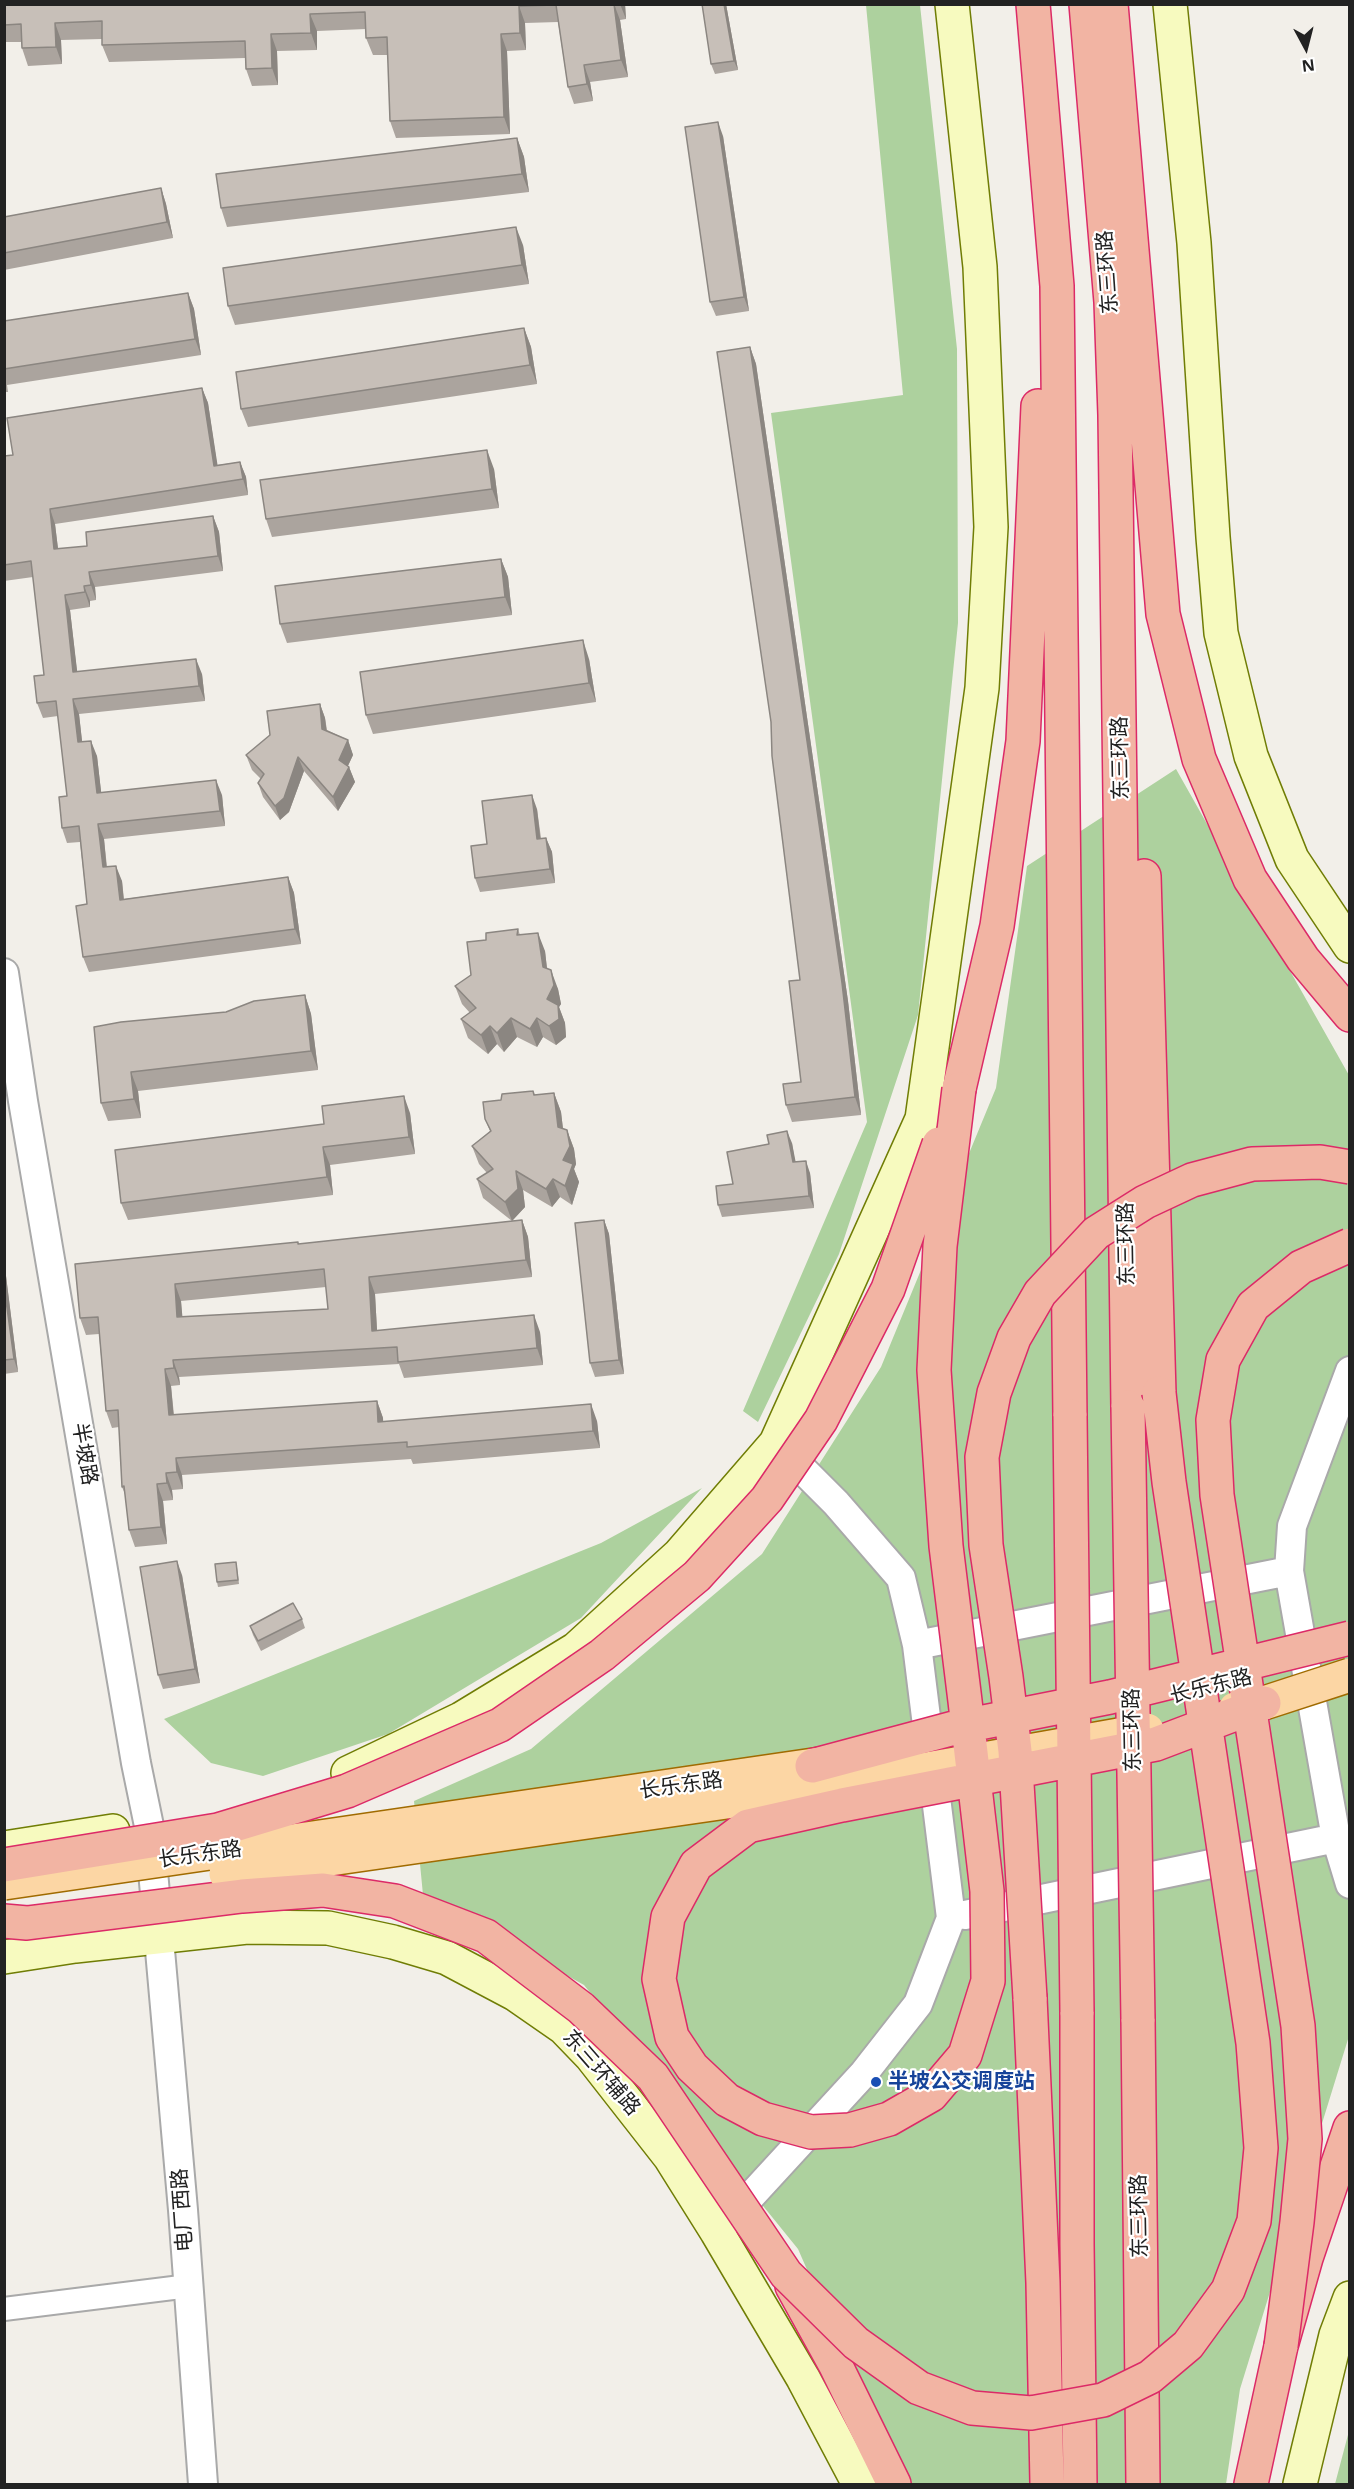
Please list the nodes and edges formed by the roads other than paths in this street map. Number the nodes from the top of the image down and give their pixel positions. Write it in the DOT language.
graph roads {
  1 [pos="952,4"];
  2 [pos="1032,4"];
  3 [pos="1086,4"];
  4 [pos="1111,4"];
  5 [pos="1170,4"];
  6 [pos="1057,286"];
  7 [pos="1121,746"];
  8 [pos="1350,946"];
  9 [pos="4,973"];
  10 [pos="1350,1015"];
  11 [pos="959,1089"];
  12 [pos="1350,1167"];
  13 [pos="1350,1245"];
  14 [pos="1350,1371"];
  15 [pos="776,1443"];
  16 [pos="1289,1570"];
  17 [pos="1350,1638"];
  18 [pos="917,1645"];
  19 [pos="1350,1650"];
  20 [pos="1350,1675"];
  21 [pos="1264,1703"];
  22 [pos="812,1766"];
  23 [pos="149,1826"];
  24 [pos="1336,1838"];
  25 [pos="4,1848"];
  26 [pos="4,1865"];
  27 [pos="4,1883"];
  28 [pos="1350,1884"];
  29 [pos="4,1905"];
  30 [pos="951,1918"];
  31 [pos="4,1922"];
  32 [pos="160,1935"];
  33 [pos="4,1957"];
  34 [pos="1350,2127"];
  35 [pos="717,2232"];
  36 [pos="786,2274"];
  37 [pos="189,2286"];
  38 [pos="1350,2298"];
  39 [pos="4,2309"];
  40 [pos="1281,2346"];
  41 [pos="203,2484"];
  42 [pos="859,2484"];
  43 [pos="894,2484"];
  44 [pos="1047,2484"];
  45 [pos="1080,2484"];
  46 [pos="1143,2484"];
  47 [pos="1251,2484"];
  48 [pos="1300,2484"];
  1 -- 15 [label="main road"];
  2 -- 6 [label="highway"];
  3 -- 7 [label="highway, 东三环路"];
  4 -- 10 [label="highway"];
  5 -- 8 [label="main road"];
  6 -- 11 [label="highway"];
  6 -- 45 [label="highway, bridge"];
  7 -- 36 [label="highway, bridge"];
  7 -- 46 [label="highway, 东三环路, bridge"];
  9 -- 23 [label="street, 半坡路"];
  11 -- 21 [label="highway, bridge"];
  11 -- 26 [label="highway, bridge"];
  12 -- 44 [label="highway, bridge"];
  13 -- 40 [label="highway, bridge"];
  14 -- 16 [label="street"];
  15 -- 18 [label="street"];
  15 -- 23 [label="main road"];
  16 -- 18 [label="street"];
  16 -- 24 [label="street"];
  17 -- 22 [label="highway, bridge"];
  18 -- 30 [label="street"];
  19 -- 22 [label="main road, 长乐东路, bridge"];
  20 -- 21 [label="main road, 长乐东路, bridge"];
  21 -- 29 [label="main road, 长乐东路, bridge"];
  22 -- 27 [label="main road, 长乐东路, bridge"];
  23 -- 25 [label="main road"];
  23 -- 32 [label="street, 半坡路"];
  24 -- 28 [label="street"];
  24 -- 30 [label="street"];
  30 -- 35 [label="street"];
  31 -- 36 [label="highway, bridge"];
  32 -- 33 [label="main road, 东三环辅路"];
  32 -- 35 [label="main road, 东三环辅路"];
  32 -- 37 [label="street, 电厂西路"];
  34 -- 40 [label="highway, bridge"];
  35 -- 42 [label="main road, 东三环辅路"];
  36 -- 43 [label="highway"];
  37 -- 39 [label="street"];
  37 -- 41 [label="street, 电厂西路"];
  38 -- 48 [label="main road"];
  40 -- 47 [label="highway"];
}
